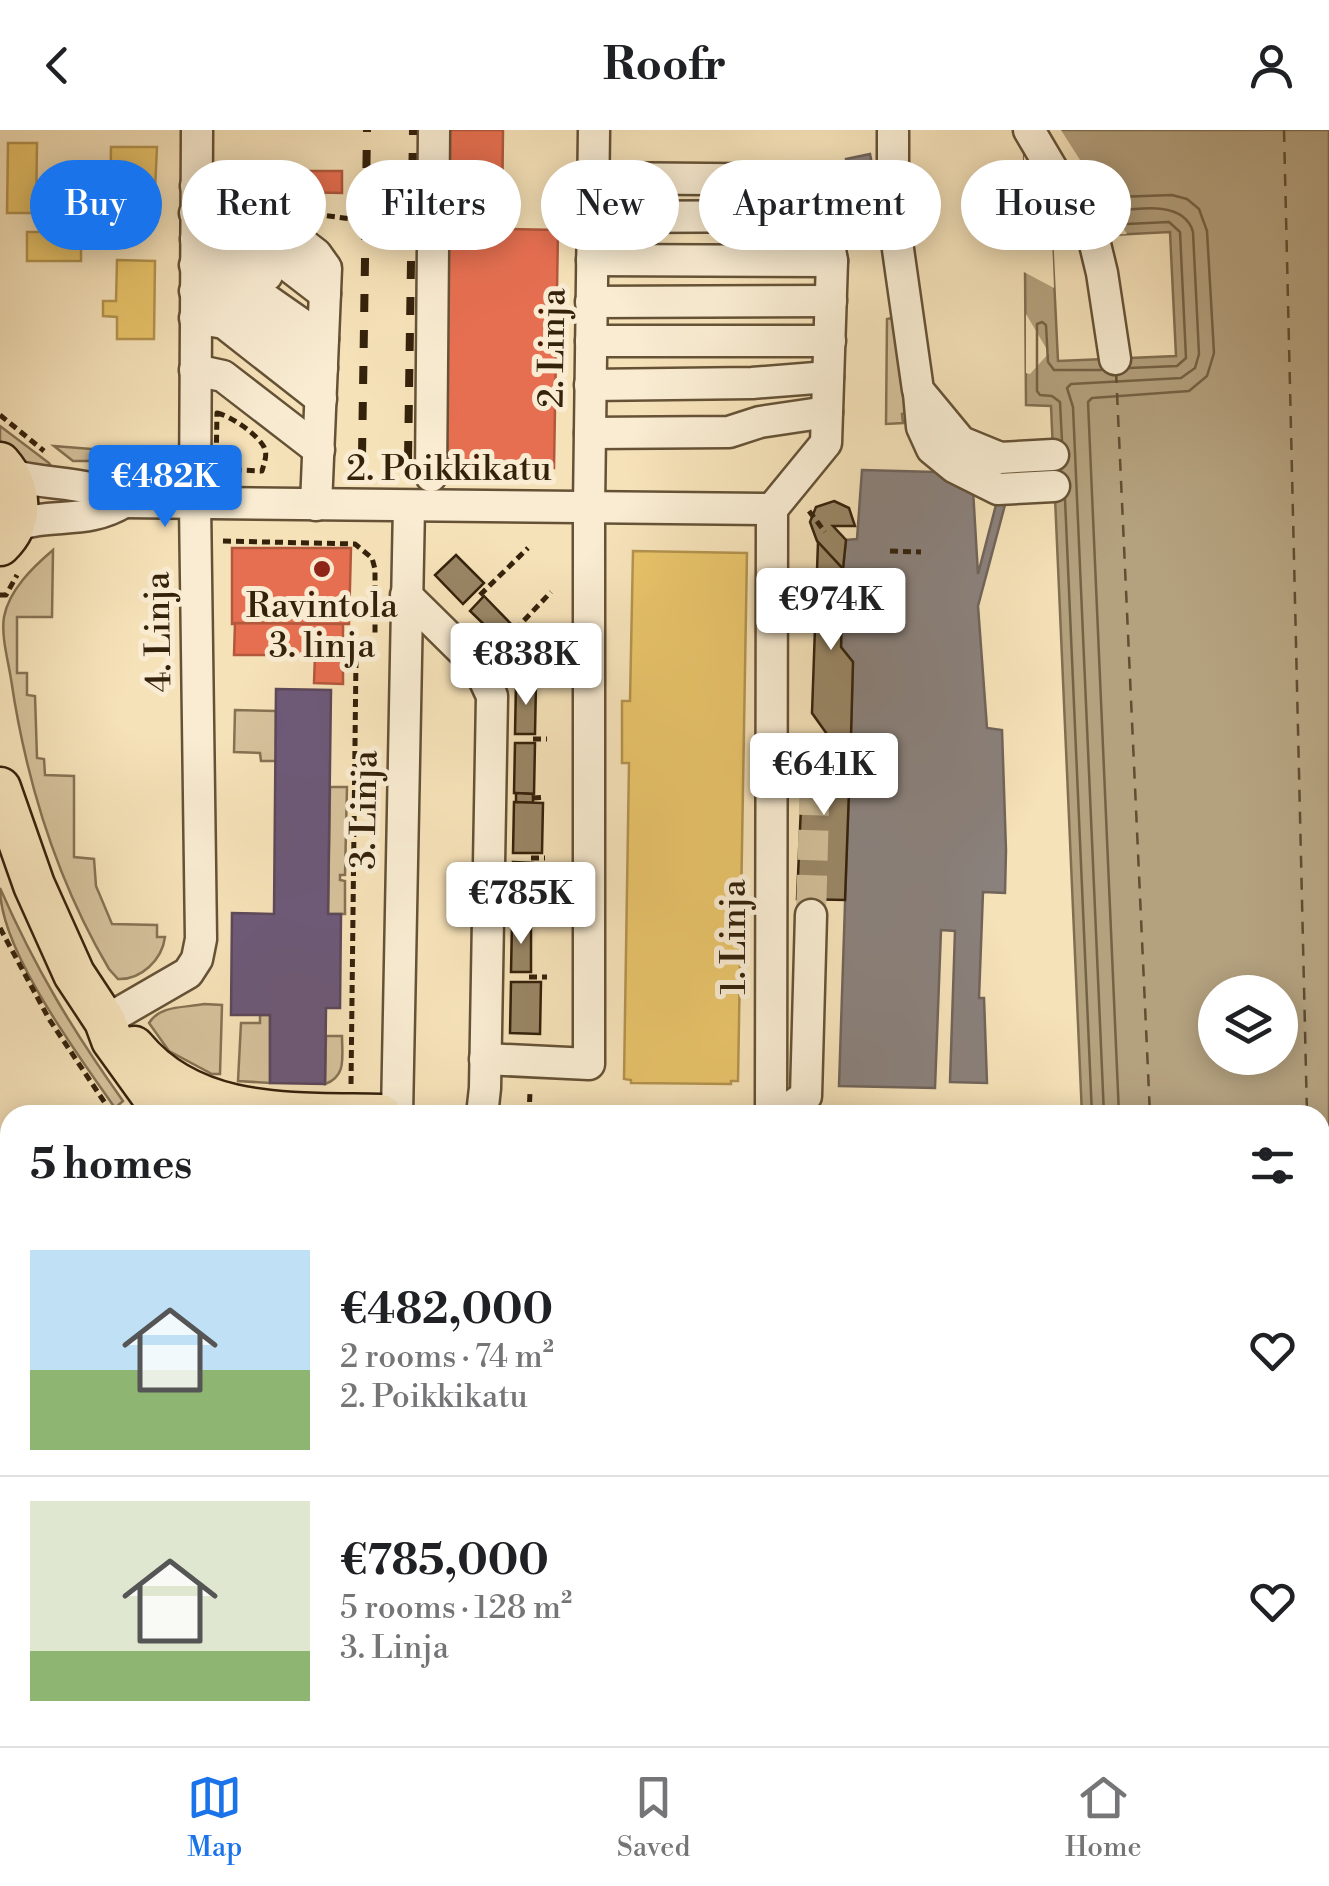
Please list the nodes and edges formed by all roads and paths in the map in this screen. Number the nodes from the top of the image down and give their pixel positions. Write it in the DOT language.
graph roads {
  1 [pos="197,130"];
  2 [pos="434,130"];
  3 [pos="594,130"];
  4 [pos="893,130"];
  5 [pos="1029,130"];
  6 [pos="593,160"];
  7 [pos="592,250"];
  8 [pos="830,250"];
  9 [pos="592,260"];
  10 [pos="832,261"];
  11 [pos="195,291"];
  12 [pos="831,301"];
  13 [pos="592,302"];
  14 [pos="324,330"];
  15 [pos="591,341"];
  16 [pos="830,341"];
  17 [pos="1116,359"];
  18 [pos="828,377"];
  19 [pos="590,384"];
  20 [pos="827,412"];
  21 [pos="0,415"];
  22 [pos="590,433"];
  23 [pos="319,436"];
  24 [pos="52,456"];
  25 [pos="385,456"];
  26 [pos="5,469"];
  27 [pos="216,469"];
  28 [pos="1054,471"];
  29 [pos="384,474"];
  30 [pos="431,476"];
  31 [pos="124,502"];
  32 [pos="194,504"];
  33 [pos="316,505"];
  34 [pos="408,506"];
  35 [pos="589,507"];
  36 [pos="807,508"];
  37 [pos="772,509"];
  38 [pos="825,532"];
  39 [pos="7,535"];
  40 [pos="220,541"];
  41 [pos="528,548"];
  42 [pos="890,551"];
  43 [pos="921,552"];
  44 [pos="550,592"];
  45 [pos="406,595"];
  46 [pos="480,595"];
  47 [pos="515,630"];
  48 [pos="534,680"];
  49 [pos="548,680"];
  50 [pos="772,702"];
  51 [pos="533,738"];
  52 [pos="547,739"];
  53 [pos="798,745"];
  54 [pos="0,788"];
  55 [pos="546,797"];
  56 [pos="533,798"];
  57 [pos="531,858"];
  58 [pos="545,858"];
  59 [pos="811,915"];
  60 [pos="530,919"];
  61 [pos="544,920"];
  62 [pos="0,928"];
  63 [pos="529,977"];
  64 [pos="547,977"];
  65 [pos="105,1021"];
  66 [pos="486,1059"];
  67 [pos="351,1087"];
  68 [pos="530,1092"];
  69 [pos="106,1105"];
  70 [pos="159,1105"];
  71 [pos="229,1105"];
  72 [pos="396,1105"];
  73 [pos="483,1105"];
  74 [pos="529,1105"];
  75 [pos="771,1105"];
  76 [pos="793,1105"];
  1 -- 11 [label="street, 4. Linja"];
  2 -- 30 [label="street"];
  3 -- 6 [label="street, 2. Linja"];
  4 -- 28 [label="street"];
  5 -- 17 [label="street"];
  7 -- 9 [label="street, 2. Linja"];
  8 -- 10 [label="street"];
  9 -- 10 [label="street"];
  9 -- 13 [label="street, 2. Linja"];
  10 -- 12 [label="street"];
  11 -- 14 [label="street"];
  11 -- 14 [label="street"];
  11 -- 14 [label="street"];
  11 -- 23 [label="street"];
  11 -- 23 [label="street"];
  11 -- 32 [label="street, 4. Linja"];
  12 -- 13 [label="street"];
  12 -- 16 [label="street"];
  13 -- 15 [label="street, 2. Linja"];
  14 -- 23 [label="street"];
  15 -- 16 [label="street"];
  15 -- 19 [label="street, 2. Linja"];
  16 -- 18 [label="street"];
  18 -- 19 [label="street"];
  18 -- 20 [label="street"];
  19 -- 22 [label="street, 2. Linja"];
  20 -- 22 [label="street"];
  20 -- 37 [label="street"];
  21 -- 24 [label="path"];
  22 -- 35 [label="street, 2. Linja"];
  23 -- 33 [label="street"];
  25 -- 29 [label="path"];
  26 -- 31 [label="street, 2. Poikkikatu"];
  26 -- 39 [label="main road"];
  27 -- 27 [label="path"];
  31 -- 32 [label="street, 2. Poikkikatu"];
  31 -- 39 [label="street, 2. Poikkikatu"];
  32 -- 33 [label="street, 2. Poikkikatu"];
  32 -- 65 [label="street, 4. Linja"];
  33 -- 34 [label="street, 2. Poikkikatu"];
  34 -- 35 [label="street, 2. Poikkikatu"];
  34 -- 45 [label="street, 3. Linja"];
  35 -- 37 [label="street, 2. Poikkikatu"];
  35 -- 66 [label="street, 2. Linja"];
  36 -- 38 [label="path"];
  37 -- 50 [label="street, 1. Linja"];
  40 -- 67 [label="path"];
  41 -- 46 [label="path"];
  42 -- 43 [label="path"];
  44 -- 47 [label="path"];
  45 -- 66 [label="street"];
  45 -- 72 [label="street, 3. Linja"];
  48 -- 49 [label="path"];
  50 -- 53 [label="street"];
  50 -- 75 [label="street, 1. Linja"];
  51 -- 52 [label="path"];
  54 -- 65 [label="main road"];
  55 -- 56 [label="path"];
  57 -- 58 [label="path"];
  59 -- 76 [label="street"];
  60 -- 61 [label="path"];
  62 -- 69 [label="path"];
  63 -- 64 [label="path"];
  65 -- 70 [label="main road"];
  65 -- 71 [label="main road"];
  66 -- 73 [label="street"];
  68 -- 74 [label="path"];
}
